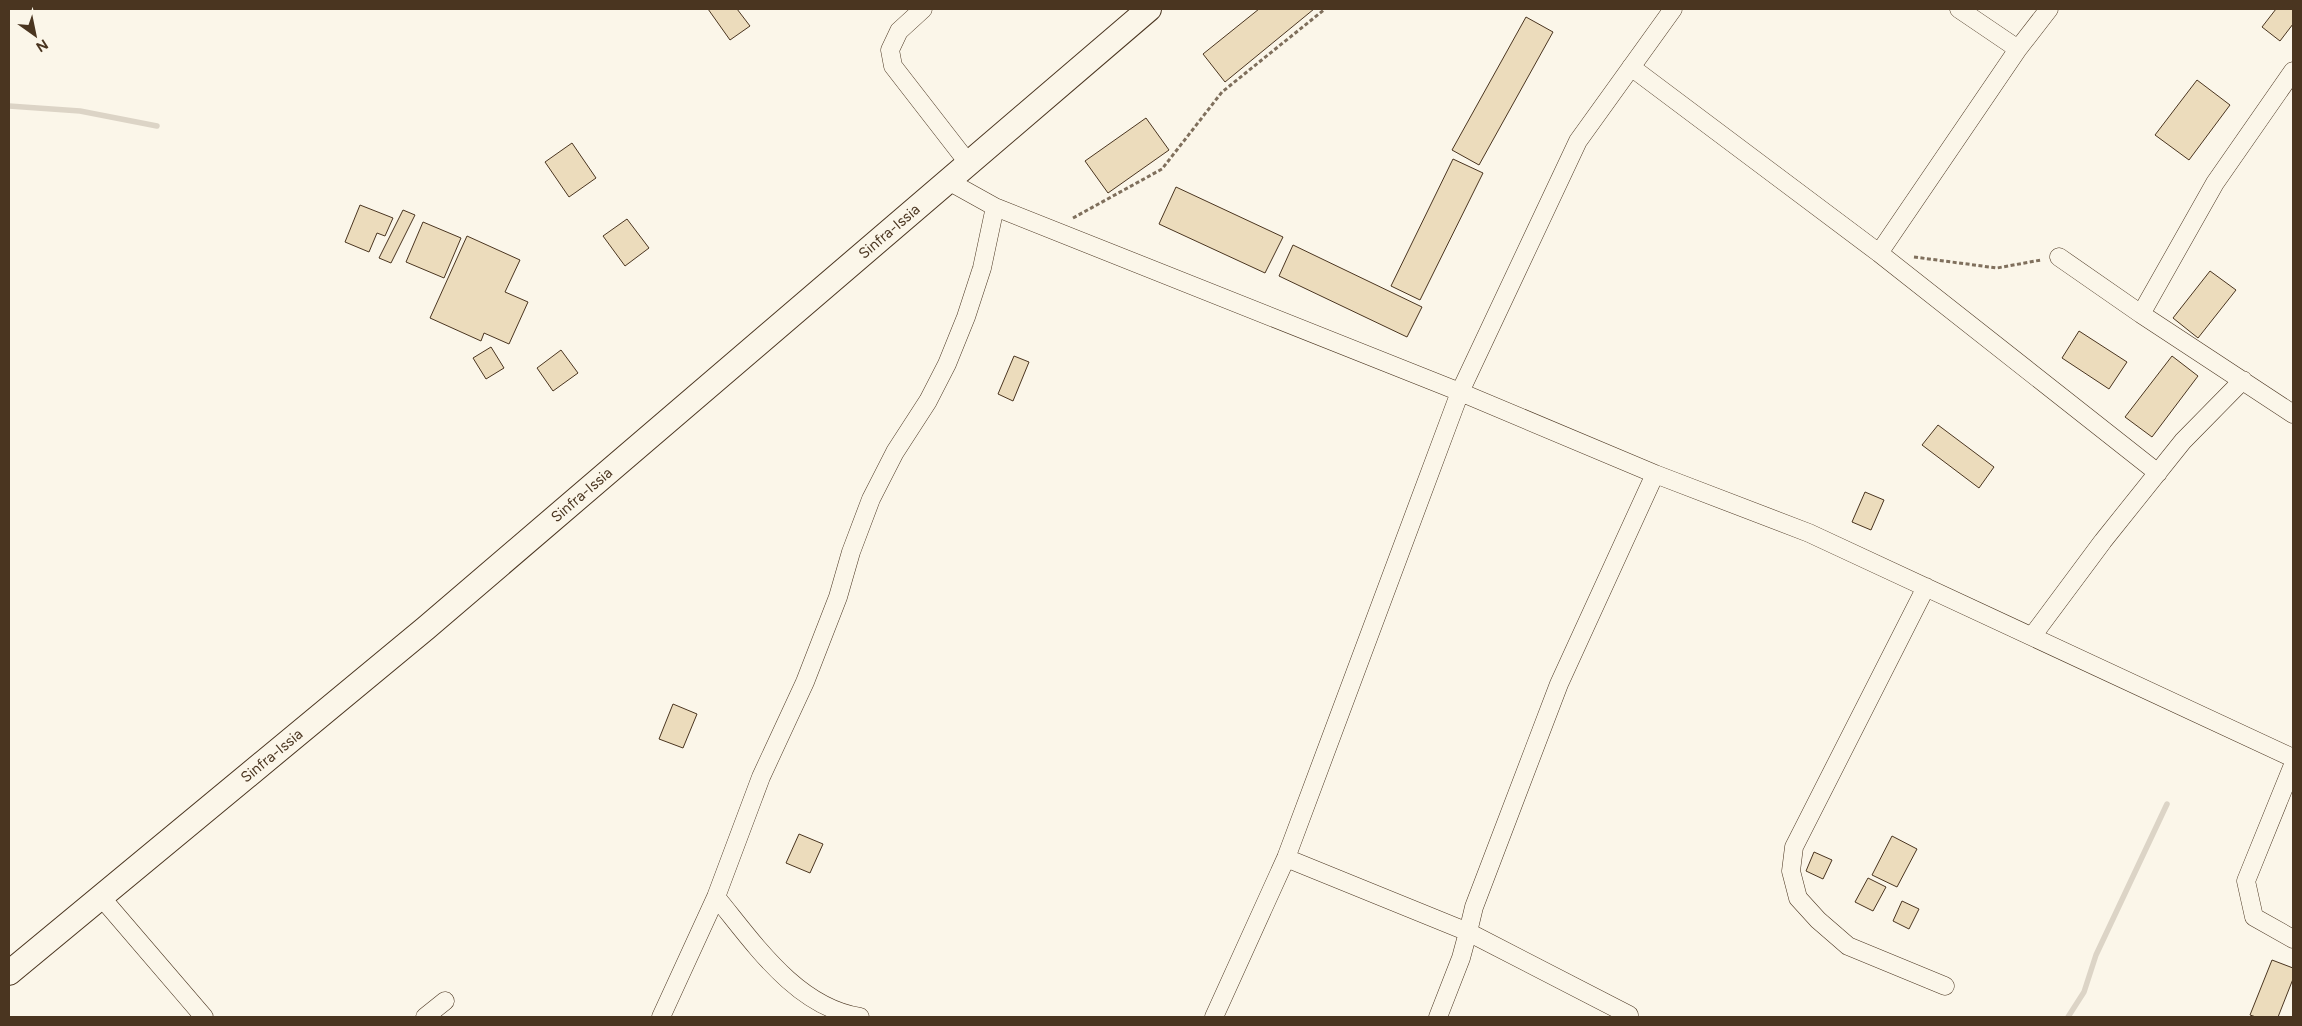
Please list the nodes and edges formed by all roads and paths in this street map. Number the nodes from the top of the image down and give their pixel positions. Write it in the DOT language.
graph roads {
  1 [pos="924,9"];
  2 [pos="1149,9"];
  3 [pos="1325,9"];
  4 [pos="1673,9"];
  5 [pos="1959,9"];
  6 [pos="2049,9"];
  7 [pos="2018,49"];
  8 [pos="1631,67"];
  9 [pos="2293,71"];
  10 [pos="969,164"];
  11 [pos="950,182"];
  12 [pos="995,207"];
  13 [pos="1054,230"];
  14 [pos="1879,253"];
  15 [pos="2059,257"];
  16 [pos="2141,314"];
  17 [pos="2243,380"];
  18 [pos="1460,392"];
  19 [pos="2293,414"];
  20 [pos="2158,472"];
  21 [pos="1655,474"];
  22 [pos="1926,587"];
  23 [pos="2033,636"];
  24 [pos="2293,758"];
  25 [pos="2293,765"];
  26 [pos="1286,858"];
  27 [pos="101,897"];
  28 [pos="716,897"];
  29 [pos="1468,932"];
  30 [pos="2293,939"];
  31 [pos="9,973"];
  32 [pos="1945,986"];
  33 [pos="445,1002"];
  34 [pos="1629,1015"];
  35 [pos="204,1017"];
  36 [pos="425,1017"];
  37 [pos="661,1017"];
  38 [pos="860,1017"];
  39 [pos="1214,1017"];
  40 [pos="1438,1017"];
  1 -- 10 [label="street"];
  2 -- 10 [label="main road, Sinfra-Issia"];
  3 -- 13 [label="path"];
  4 -- 8 [label="street"];
  5 -- 7 [label="street"];
  6 -- 7 [label="street"];
  7 -- 14 [label="street"];
  8 -- 14 [label="street"];
  8 -- 18 [label="street"];
  9 -- 16 [label="street"];
  10 -- 11 [label="main road, Sinfra-Issia"];
  11 -- 12 [label="street"];
  11 -- 27 [label="main road, Sinfra-Issia"];
  12 -- 13 [label="street"];
  12 -- 28 [label="street"];
  13 -- 18 [label="street"];
  14 -- 15 [label="path"];
  14 -- 20 [label="street"];
  15 -- 16 [label="street"];
  16 -- 17 [label="street"];
  17 -- 19 [label="street"];
  17 -- 20 [label="street"];
  18 -- 21 [label="street"];
  18 -- 26 [label="street"];
  20 -- 23 [label="street"];
  21 -- 22 [label="street"];
  21 -- 29 [label="street"];
  22 -- 23 [label="street"];
  22 -- 32 [label="street"];
  23 -- 24 [label="street"];
  25 -- 30 [label="street"];
  26 -- 29 [label="street"];
  26 -- 39 [label="street"];
  27 -- 31 [label="main road, Sinfra-Issia"];
  27 -- 35 [label="street"];
  28 -- 37 [label="street"];
  28 -- 38 [label="street"];
  29 -- 34 [label="street"];
  29 -- 40 [label="street"];
  33 -- 36 [label="street"];
}
